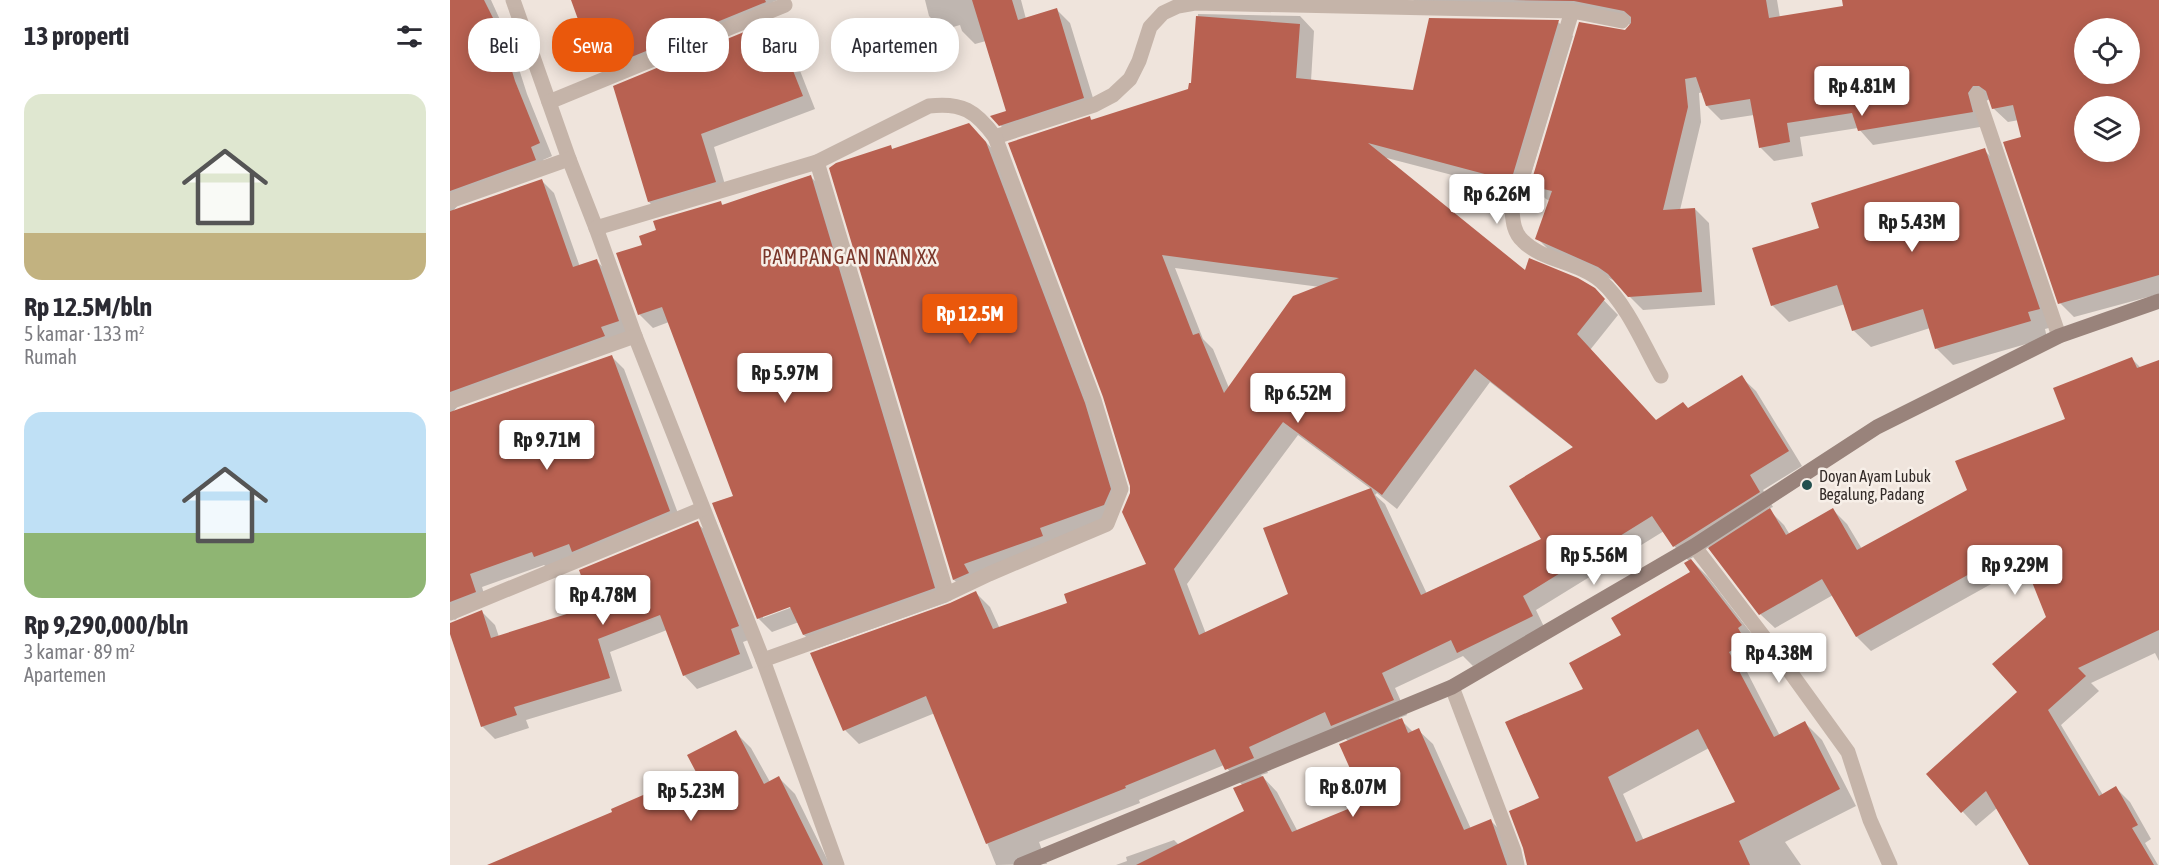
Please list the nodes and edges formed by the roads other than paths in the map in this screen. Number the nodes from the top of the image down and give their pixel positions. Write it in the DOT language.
graph roads {
  1 [pos="513,0"];
  2 [pos="785,5"];
  3 [pos="1572,11"];
  4 [pos="1622,21"];
  5 [pos="1977,95"];
  6 [pos="549,102"];
  7 [pos="995,137"];
  8 [pos="569,159"];
  9 [pos="817,162"];
  10 [pos="450,201"];
  11 [pos="596,228"];
  12 [pos="2159,301"];
  13 [pos="635,336"];
  14 [pos="2059,336"];
  15 [pos="1661,376"];
  16 [pos="450,402"];
  17 [pos="702,510"];
  18 [pos="1694,546"];
  19 [pos="947,594"];
  20 [pos="450,613"];
  21 [pos="763,660"];
  22 [pos="1452,687"];
  23 [pos="837,865"];
  24 [pos="1021,865"];
  25 [pos="1517,865"];
  26 [pos="1890,865"];
  1 -- 6 [label="street"];
  2 -- 6 [label="street"];
  3 -- 4 [label="street"];
  3 -- 7 [label="street"];
  3 -- 15 [label="street"];
  5 -- 14 [label="street"];
  6 -- 8 [label="street"];
  7 -- 9 [label="street"];
  7 -- 19 [label="street"];
  8 -- 10 [label="street"];
  8 -- 11 [label="street"];
  9 -- 11 [label="street"];
  9 -- 19 [label="street"];
  11 -- 13 [label="street"];
  12 -- 14 [label="main road"];
  13 -- 16 [label="street"];
  13 -- 17 [label="street"];
  14 -- 18 [label="main road"];
  17 -- 20 [label="street"];
  17 -- 21 [label="street"];
  18 -- 22 [label="main road"];
  18 -- 26 [label="street"];
  19 -- 21 [label="street"];
  21 -- 23 [label="street"];
  22 -- 24 [label="main road"];
  22 -- 25 [label="street"];
}
